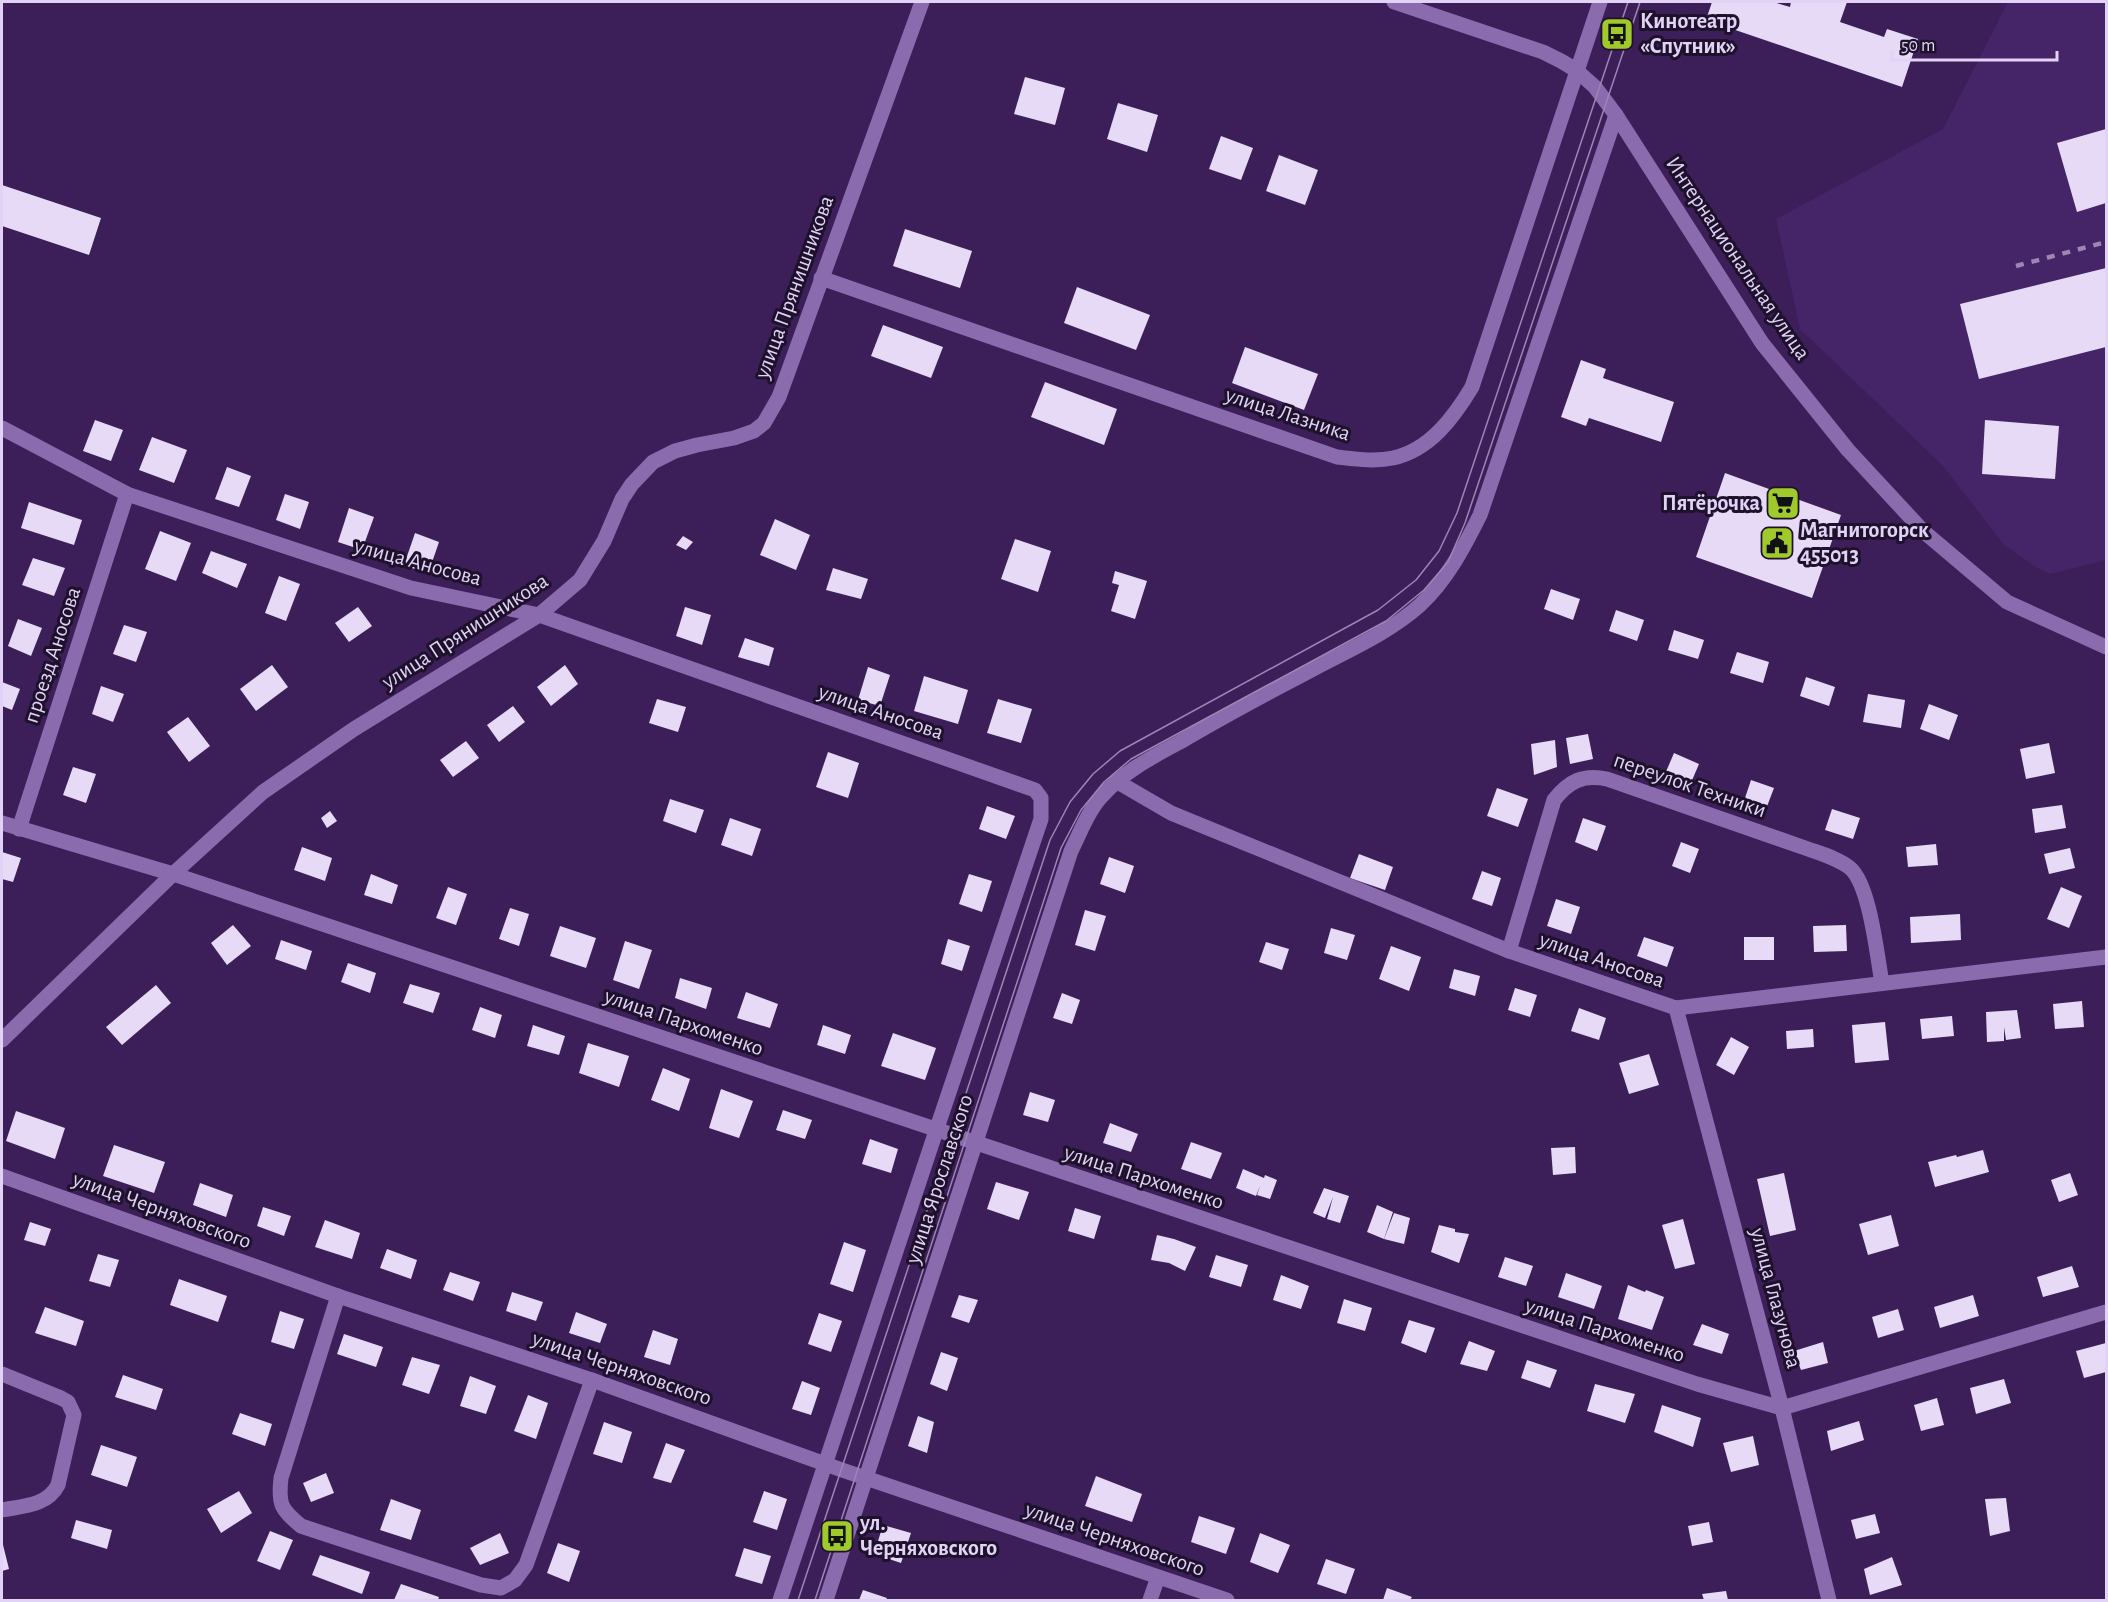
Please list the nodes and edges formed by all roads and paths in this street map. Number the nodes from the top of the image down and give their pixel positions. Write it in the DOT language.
graph roads {
  1 [pos="922,2"];
  2 [pos="1394,2"];
  3 [pos="1600,2"];
  4 [pos="1576,70"];
  5 [pos="1616,115"];
  6 [pos="821,278"];
  7 [pos="2,428"];
  8 [pos="127,494"];
  9 [pos="539,615"];
  10 [pos="2106,647"];
  11 [pos="1116,781"];
  12 [pos="2,823"];
  13 [pos="19,829"];
  14 [pos="173,874"];
  15 [pos="1509,951"];
  16 [pos="2106,957"];
  17 [pos="1882,983"];
  18 [pos="1676,1008"];
  19 [pos="2,1040"];
  20 [pos="936,1131"];
  21 [pos="974,1144"];
  22 [pos="2,1176"];
  23 [pos="338,1296"];
  24 [pos="2106,1312"];
  25 [pos="2,1374"];
  26 [pos="592,1380"];
  27 [pos="1782,1408"];
  28 [pos="825,1464"];
  29 [pos="867,1479"];
  30 [pos="2,1510"];
  31 [pos="1158,1577"];
  32 [pos="780,1600"];
  33 [pos="826,1600"];
  34 [pos="1149,1600"];
  35 [pos="1227,1600"];
  36 [pos="1829,1600"];
  1 -- 6 [label="street, улица Прянишникова"];
  2 -- 4 [label="street, Интернациональная улица"];
  3 -- 4 [label="street, улица Лазника"];
  4 -- 5 [label="street, Интернациональная улица"];
  4 -- 6 [label="street, улица Лазника"];
  5 -- 10 [label="street, Интернациональная улица"];
  5 -- 11 [label="street, улица Ярославского"];
  6 -- 9 [label="street, улица Прянишникова"];
  7 -- 8 [label="street, улица Аносова"];
  8 -- 9 [label="street, улица Аносова"];
  8 -- 13 [label="street, проезд Аносова"];
  9 -- 14 [label="street, улица Прянишникова"];
  9 -- 20 [label="street, улица Аносова"];
  11 -- 15 [label="street, улица Аносова"];
  11 -- 21 [label="street, улица Ярославского"];
  12 -- 13 [label="street, улица Пархоменко"];
  13 -- 14 [label="street, улица Пархоменко"];
  14 -- 19 [label="street, улица Прянишникова"];
  14 -- 20 [label="street, улица Пархоменко"];
  15 -- 17 [label="street, переулок Техники"];
  15 -- 18 [label="street, улица Аносова"];
  16 -- 17 [label="street, улица Аносова"];
  17 -- 18 [label="street, улица Аносова"];
  18 -- 27 [label="street, улица Глазунова"];
  20 -- 21 [label="street, улица Пархоменко"];
  20 -- 28 [label="street"];
  21 -- 27 [label="street, улица Пархоменко"];
  21 -- 29 [label="street, улица Ярославского"];
  22 -- 23 [label="street, улица Черняховского"];
  23 -- 26 [label="street, улица Черняховского"];
  23 -- 26 [label="street"];
  24 -- 27 [label="street"];
  25 -- 30 [label="street"];
  26 -- 28 [label="street, улица Черняховского"];
  27 -- 36 [label="street, улица Глазунова"];
  28 -- 29 [label="street, улица Черняховского"];
  28 -- 32 [label="street"];
  29 -- 31 [label="street, улица Черняховского"];
  29 -- 33 [label="street, улица Ярославского"];
  31 -- 34 [label="street"];
  31 -- 35 [label="street, улица Черняховского"];
}
